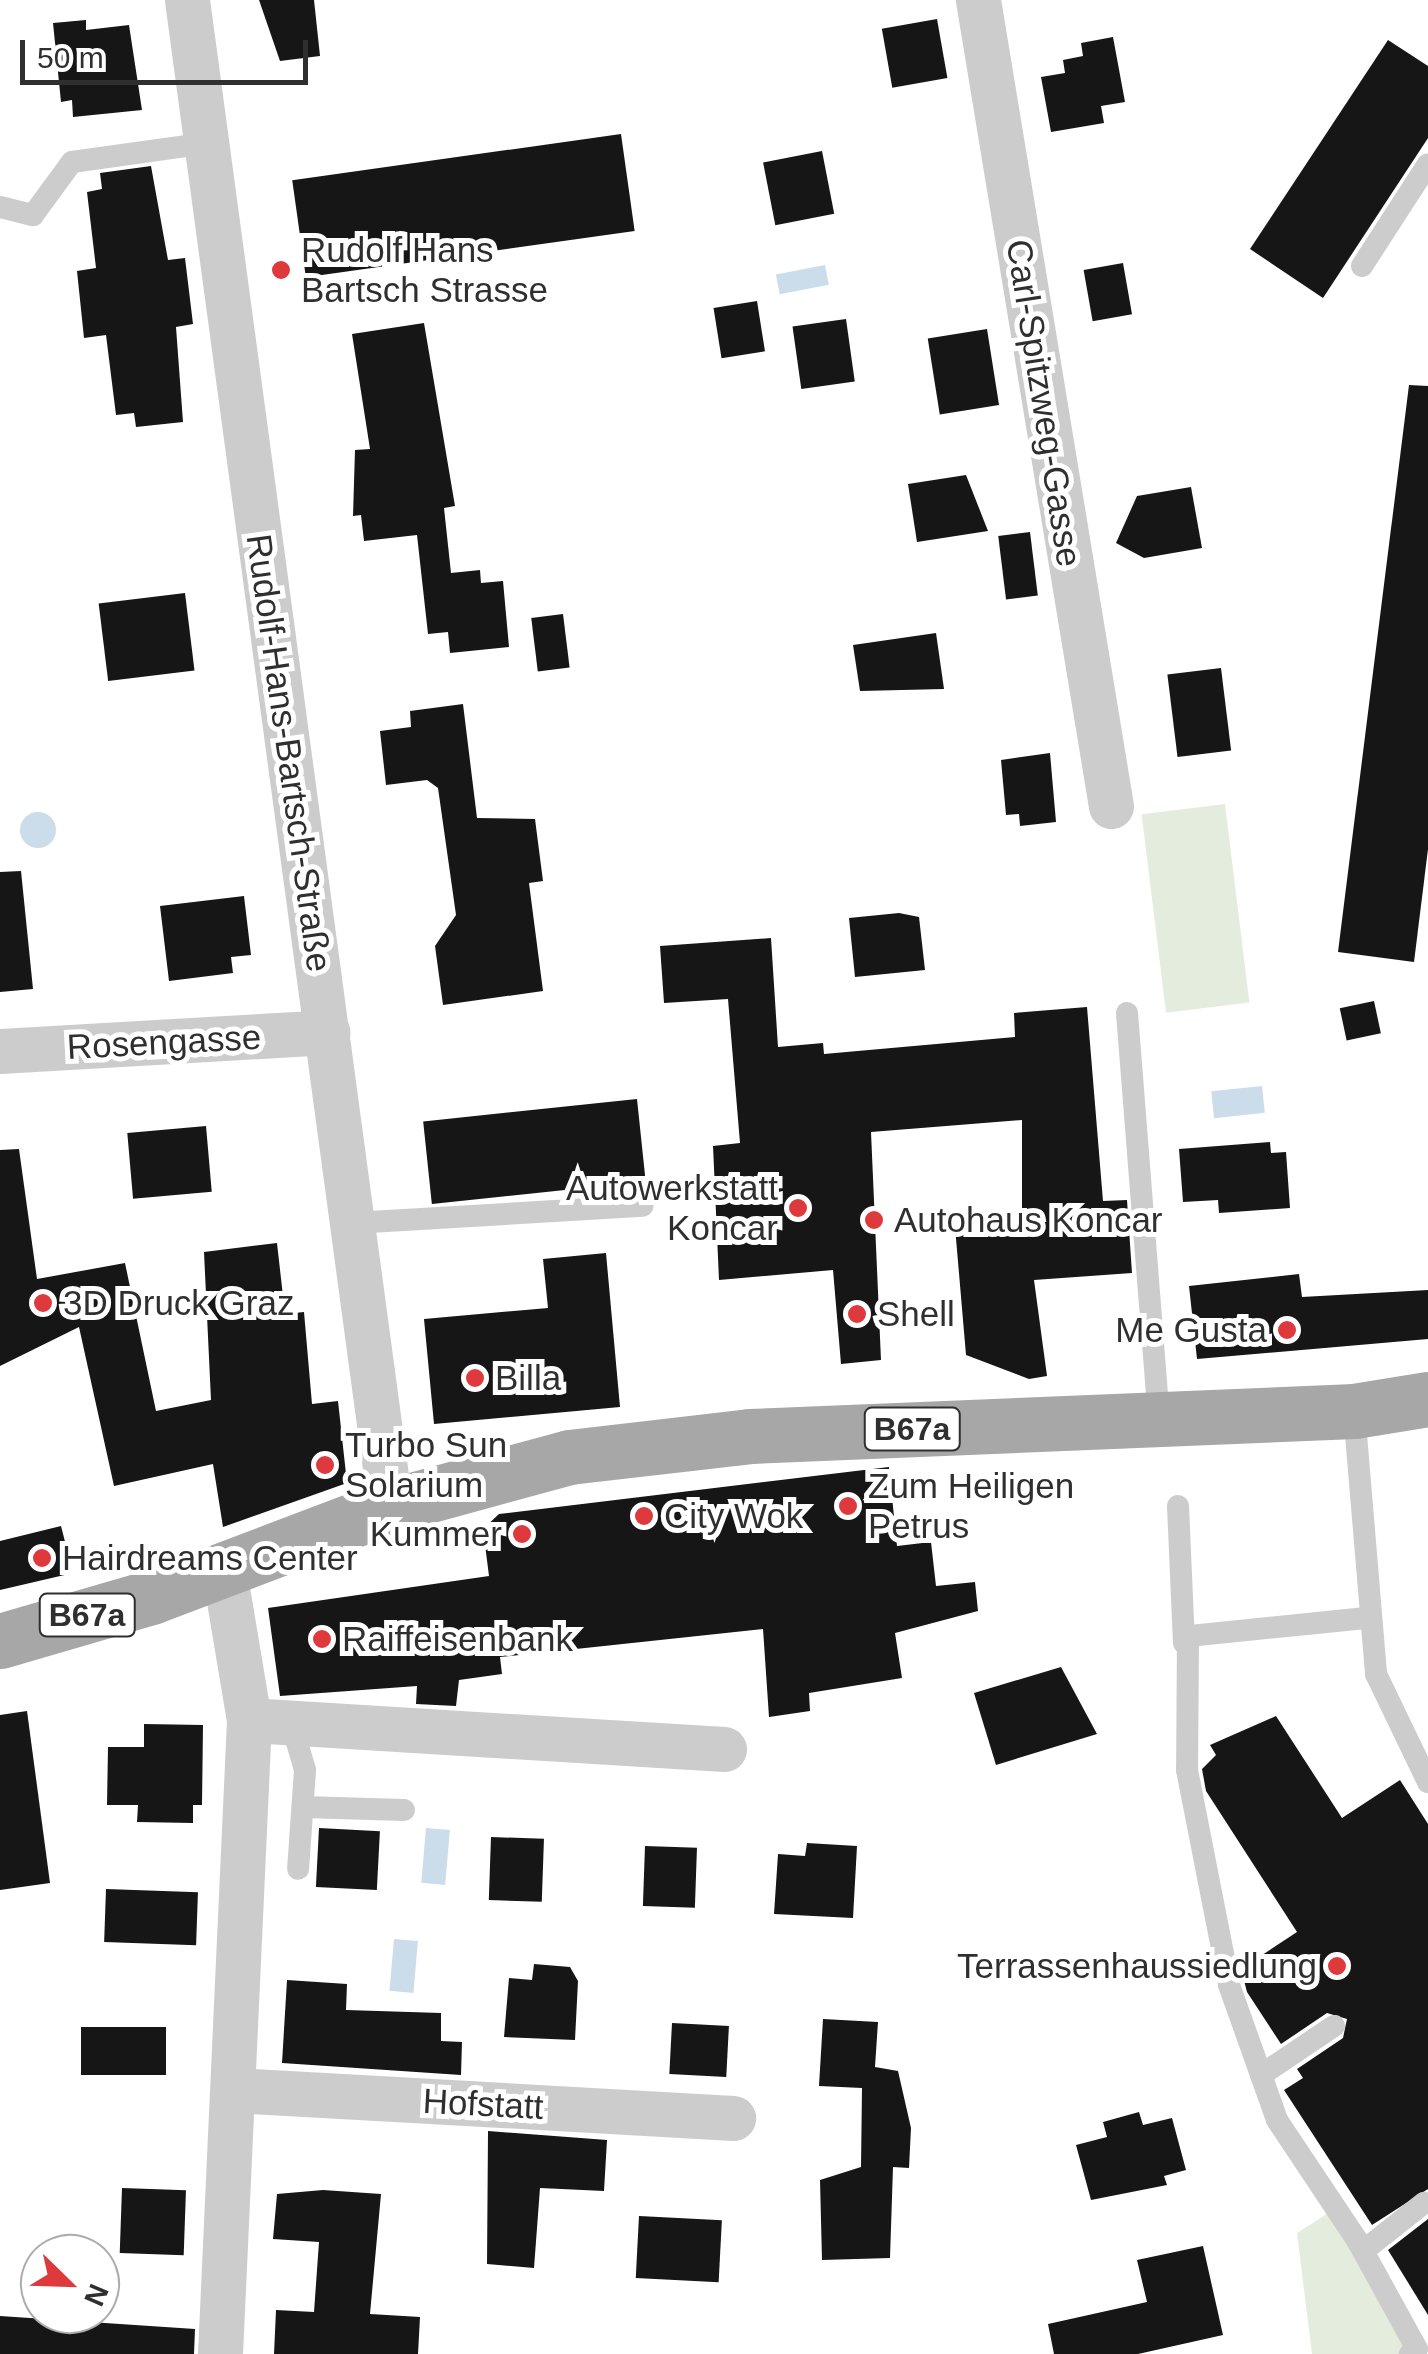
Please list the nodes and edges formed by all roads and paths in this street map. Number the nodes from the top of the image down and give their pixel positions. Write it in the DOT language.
graph roads {
  1 [pos="188,0"];
  2 [pos="978,0"];
  3 [pos="207,143"];
  4 [pos="1428,164"];
  5 [pos="0,207"];
  6 [pos="1362,266"];
  7 [pos="1111,806"];
  8 [pos="1127,1013"];
  9 [pos="327,1032"];
  10 [pos="0,1051"];
  11 [pos="644,1206"];
  12 [pos="355,1237"];
  13 [pos="1428,1400"];
  14 [pos="1354,1411"];
  15 [pos="1159,1418"];
  16 [pos="390,1506"];
  17 [pos="1178,1506"];
  18 [pos="224,1570"];
  19 [pos="1366,1618"];
  20 [pos="0,1641"];
  21 [pos="1184,1643"];
  22 [pos="270,1721"];
  23 [pos="724,1749"];
  24 [pos="1428,1782"];
  25 [pos="303,1806"];
  26 [pos="404,1810"];
  27 [pos="298,1869"];
  28 [pos="1334,2026"];
  29 [pos="1261,2075"];
  30 [pos="234,2090"];
  31 [pos="733,2118"];
  32 [pos="1424,2203"];
  33 [pos="1363,2250"];
  34 [pos="1416,2352"];
  35 [pos="220,2354"];
  1 -- 3 [label="street, Rudolf-Hans-Bartsch-Straße"];
  2 -- 7 [label="street, Carl-Spitzweg-Gasse"];
  3 -- 5 [label="lane"];
  3 -- 9 [label="street, Rudolf-Hans-Bartsch-Straße"];
  4 -- 6 [label="lane"];
  8 -- 15 [label="lane"];
  9 -- 10 [label="street, Rosengasse"];
  9 -- 12 [label="street, Rudolf-Hans-Bartsch-Straße"];
  11 -- 12 [label="lane"];
  12 -- 16 [label="street, Rudolf-Hans-Bartsch-Straße"];
  13 -- 14 [label="main road, B67a"];
  14 -- 15 [label="main road, B67a"];
  14 -- 19 [label="lane"];
  15 -- 16 [label="main road, B67a"];
  16 -- 18 [label="main road, B67a"];
  17 -- 21 [label="lane"];
  18 -- 20 [label="main road, B67a"];
  18 -- 22 [label="street"];
  19 -- 21 [label="lane"];
  19 -- 24 [label="lane"];
  21 -- 29 [label="lane"];
  22 -- 23 [label="street"];
  22 -- 25 [label="lane"];
  22 -- 30 [label="street"];
  25 -- 26 [label="lane"];
  25 -- 27 [label="lane"];
  28 -- 29 [label="lane"];
  29 -- 33 [label="lane"];
  30 -- 31 [label="street, Hofstatt"];
  30 -- 35 [label="street"];
  32 -- 33 [label="lane"];
  33 -- 34 [label="lane"];
}
